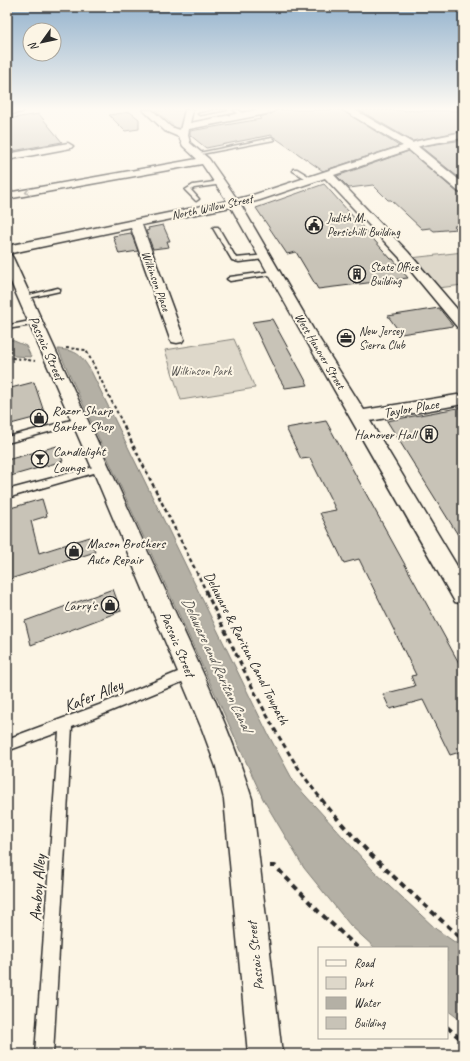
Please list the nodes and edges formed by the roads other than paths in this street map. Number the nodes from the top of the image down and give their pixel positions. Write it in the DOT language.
graph roads {
  1 [pos="188,160"];
  2 [pos="202,160"];
  3 [pos="373,160"];
  4 [pos="428,160"];
  5 [pos="295,170"];
  6 [pos="288,172"];
  7 [pos="328,175"];
  8 [pos="308,182"];
  9 [pos="221,183"];
  10 [pos="463,189"];
  11 [pos="7,196"];
  12 [pos="196,199"];
  13 [pos="234,203"];
  14 [pos="135,223"];
  15 [pos="216,228"];
  16 [pos="7,250"];
  17 [pos="265,257"];
  18 [pos="7,258"];
  19 [pos="274,273"];
  20 [pos="230,279"];
  21 [pos="58,290"];
  22 [pos="24,297"];
  23 [pos="36,322"];
  24 [pos="463,325"];
  25 [pos="7,326"];
  26 [pos="177,339"];
  27 [pos="463,399"];
  28 [pos="358,417"];
  29 [pos="79,421"];
  30 [pos="7,440"];
  31 [pos="101,468"];
  32 [pos="7,494"];
  33 [pos="463,595"];
  34 [pos="190,673"];
  35 [pos="66,724"];
  36 [pos="7,745"];
  37 [pos="44,1054"];
  38 [pos="265,1054"];
  1 -- 11 [label="street, one-way"];
  2 -- 9 [label="street, West Hanover Street"];
  3 -- 7 [label="street, North Willow Street"];
  4 -- 10 [label="street"];
  5 -- 8 [label="lane"];
  6 -- 8 [label="lane"];
  7 -- 8 [label="street, North Willow Street"];
  7 -- 24 [label="street"];
  8 -- 13 [label="street, North Willow Street"];
  9 -- 12 [label="lane"];
  9 -- 13 [label="street, West Hanover Street"];
  13 -- 14 [label="street, North Willow Street"];
  13 -- 17 [label="street, West Hanover Street"];
  14 -- 16 [label="street, North Willow Street"];
  14 -- 26 [label="street, Wilkinson Place"];
  15 -- 17 [label="lane"];
  17 -- 19 [label="street, West Hanover Street"];
  18 -- 22 [label="street, Passaic Street"];
  19 -- 20 [label="lane"];
  19 -- 28 [label="street, West Hanover Street"];
  21 -- 22 [label="lane"];
  22 -- 23 [label="street, Passaic Street"];
  23 -- 25 [label="lane"];
  23 -- 29 [label="street, Passaic Street"];
  27 -- 28 [label="street, Taylor Place"];
  28 -- 33 [label="street, West Hanover Street"];
  29 -- 30 [label="lane"];
  29 -- 31 [label="street, Passaic Street"];
  31 -- 32 [label="lane"];
  31 -- 34 [label="street, Passaic Street"];
  34 -- 35 [label="lane, Kafer Alley"];
  34 -- 38 [label="street, Passaic Street"];
  35 -- 36 [label="lane, Kafer Alley"];
  35 -- 37 [label="lane, Amboy Alley"];
}
